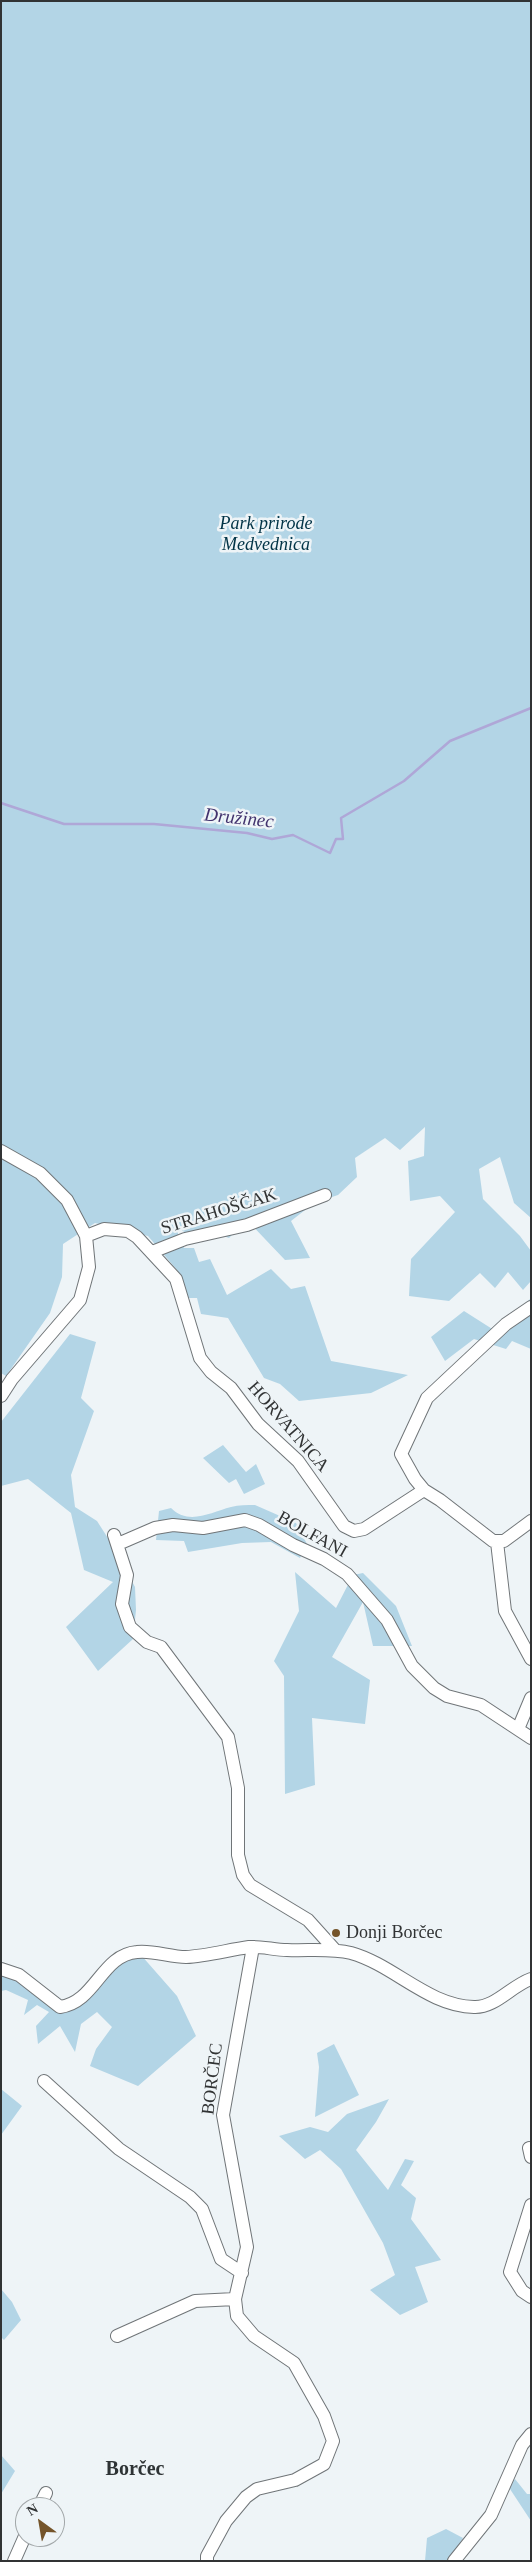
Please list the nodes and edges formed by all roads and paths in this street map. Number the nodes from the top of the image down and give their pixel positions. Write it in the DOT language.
graph roads {
  1 [pos="1,1152"];
  2 [pos="325,1195"];
  3 [pos="86,1236"];
  4 [pos="152,1252"];
  5 [pos="531,1307"];
  6 [pos="1,1396"];
  7 [pos="424,1490"];
  8 [pos="531,1521"];
  9 [pos="496,1542"];
  10 [pos="531,1659"];
  11 [pos="531,1698"];
  12 [pos="518,1729"];
  13 [pos="531,1738"];
  14 [pos="252,1947"];
  15 [pos="335,1950"];
  16 [pos="1,1969"];
  17 [pos="531,1979"];
  18 [pos="44,2081"];
  19 [pos="531,2205"];
  20 [pos="242,2274"];
  21 [pos="531,2297"];
  22 [pos="236,2299"];
  23 [pos="118,2336"];
  24 [pos="531,2434"];
  25 [pos="46,2493"];
  26 [pos="44,2497"];
  27 [pos="20,2547"];
  28 [pos="14,2561"];
  29 [pos="207,2561"];
  30 [pos="454,2561"];
  1 -- 3 [label="street"];
  2 -- 4 [label="street, STRAHOŠČAK"];
  3 -- 4 [label="street, HORVATNICA"];
  3 -- 6 [label="street"];
  4 -- 7 [label="street, HORVATNICA"];
  5 -- 7 [label="street"];
  7 -- 9 [label="street"];
  8 -- 9 [label="street"];
  9 -- 10 [label="street"];
  11 -- 12 [label="street"];
  12 -- 13 [label="street, BOLFANI"];
  12 -- 15 [label="street, BOLFANI"];
  14 -- 15 [label="street"];
  14 -- 16 [label="street"];
  14 -- 20 [label="street, BORČEC"];
  15 -- 17 [label="street"];
  18 -- 20 [label="street"];
  19 -- 21 [label="street"];
  20 -- 22 [label="street, BORČEC"];
  22 -- 23 [label="street"];
  22 -- 29 [label="street, BORČEC"];
  24 -- 30 [label="street"];
  25 -- 26 [label="street"];
  27 -- 28 [label="street"];
}
